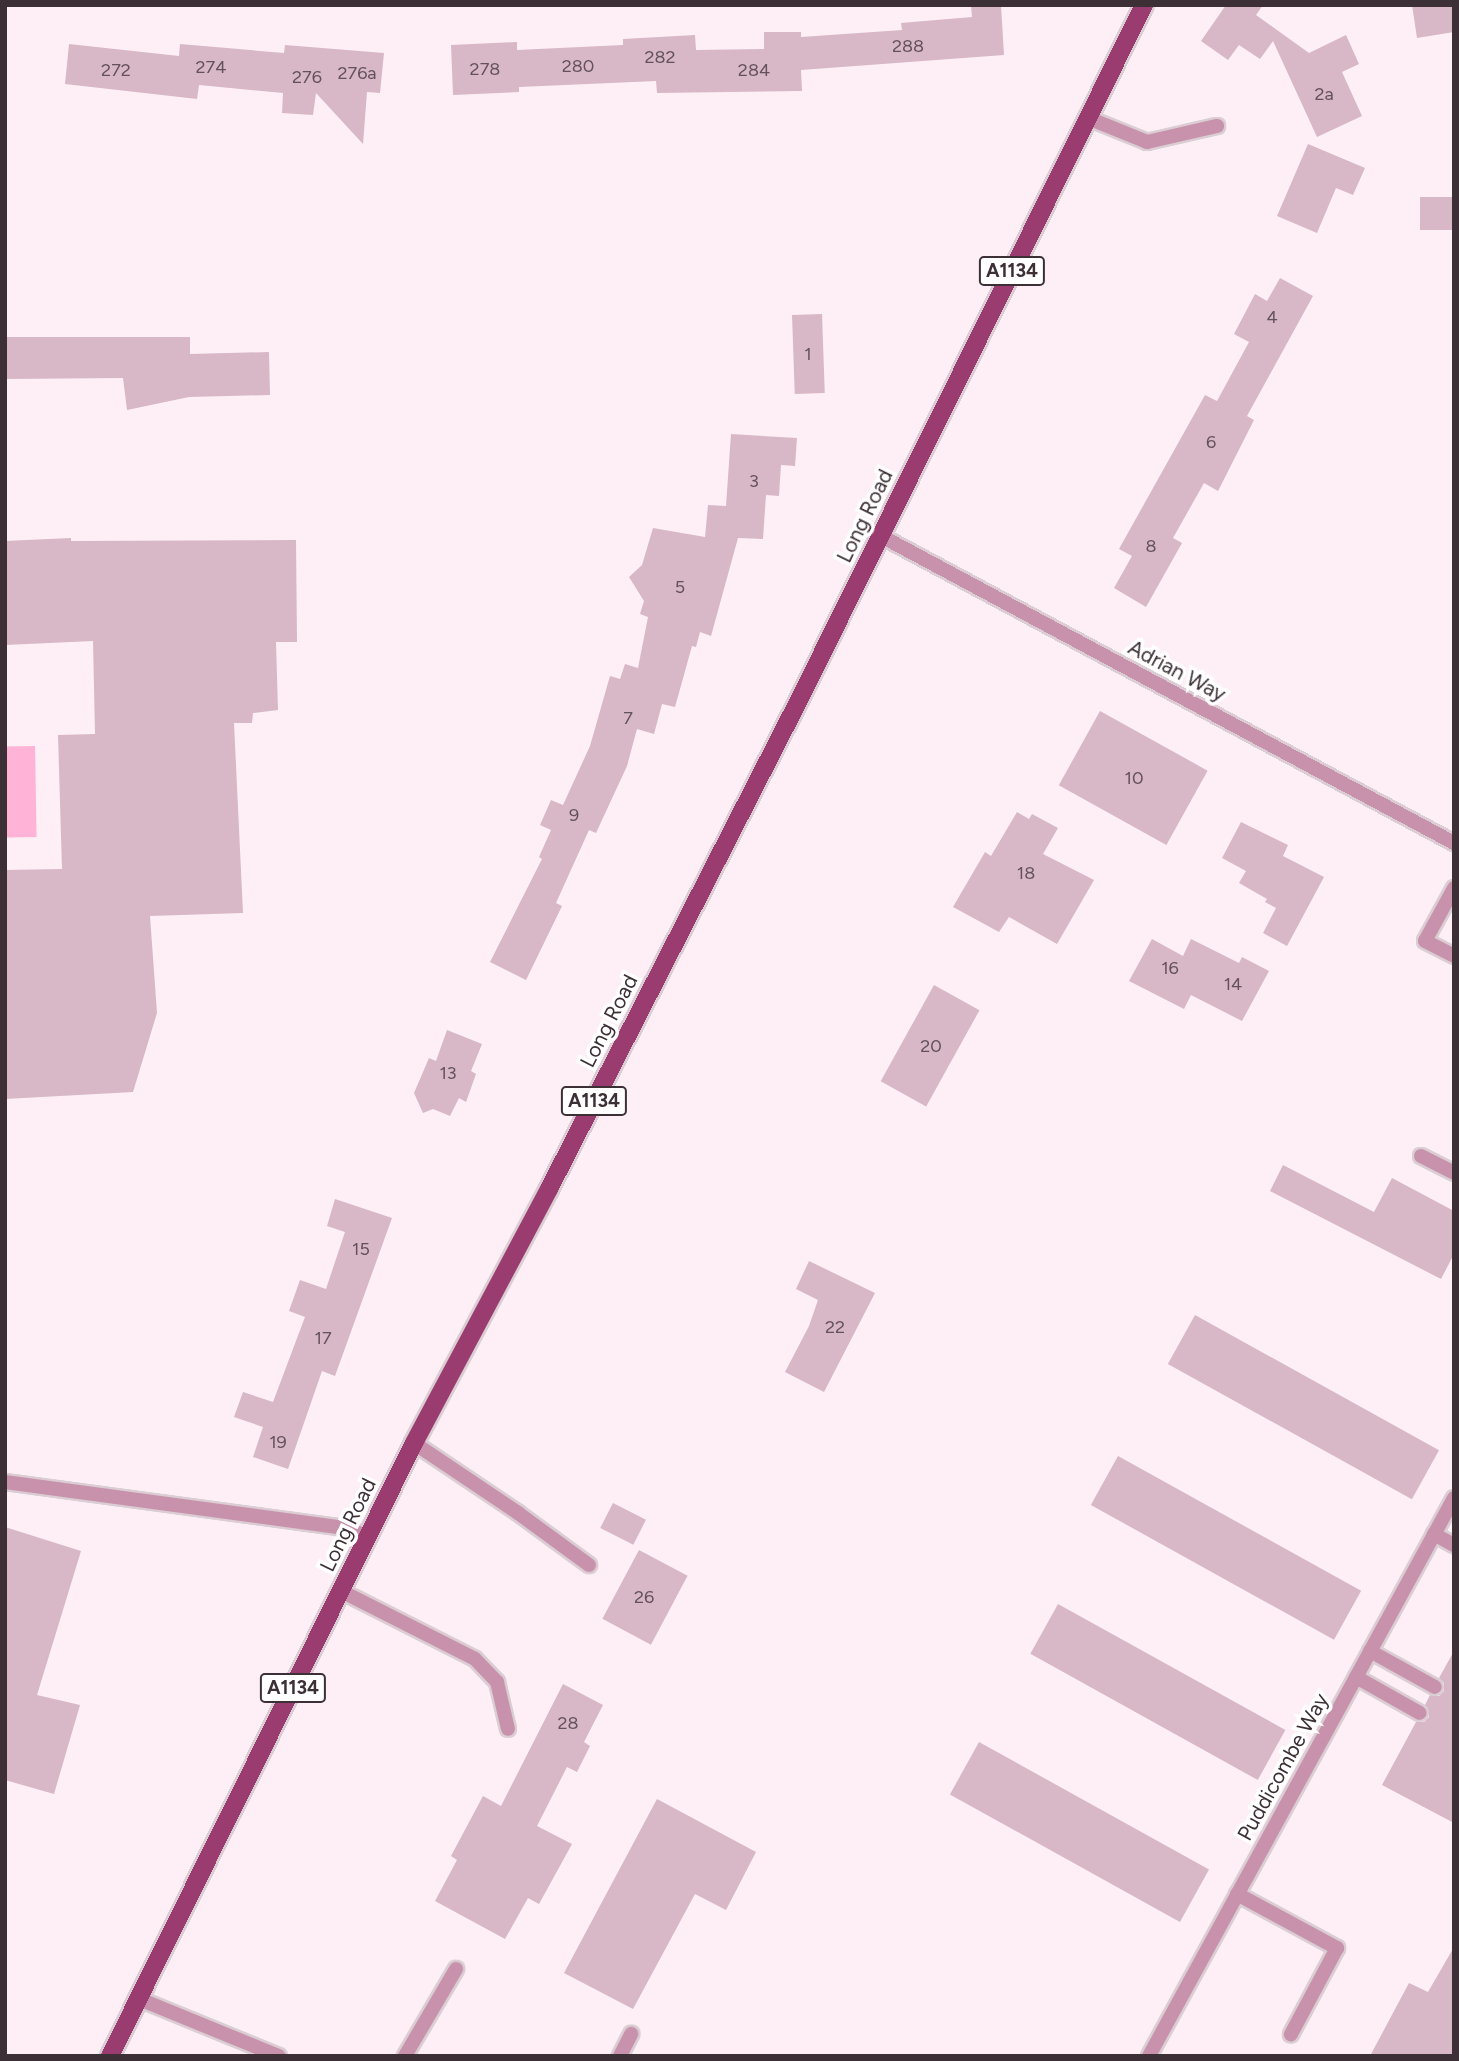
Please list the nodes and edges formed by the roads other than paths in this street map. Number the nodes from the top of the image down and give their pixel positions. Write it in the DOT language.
graph roads {
  1 [pos="1144,5"];
  2 [pos="1088,118"];
  3 [pos="1217,126"];
  4 [pos="881,536"];
  5 [pos="1454,843"];
  6 [pos="1454,888"];
  7 [pos="1454,956"];
  8 [pos="1421,1156"];
  9 [pos="1454,1172"];
  10 [pos="414,1443"];
  11 [pos="5,1482"];
  12 [pos="1453,1502"];
  13 [pos="1434,1534"];
  14 [pos="368,1537"];
  15 [pos="1454,1545"];
  16 [pos="589,1565"];
  17 [pos="341,1591"];
  18 [pos="1370,1651"];
  19 [pos="1356,1677"];
  20 [pos="1434,1687"];
  21 [pos="1420,1713"];
  22 [pos="508,1729"];
  23 [pos="1237,1894"];
  24 [pos="456,1969"];
  25 [pos="139,1998"];
  26 [pos="631,2034"];
  27 [pos="1291,2034"];
  28 [pos="110,2056"];
  29 [pos="279,2056"];
  30 [pos="405,2056"];
  31 [pos="620,2056"];
  32 [pos="1149,2056"];
  1 -- 2 [label="main road, Long Road / A1134"];
  2 -- 3 [label="lane"];
  2 -- 4 [label="main road, Long Road / A1134"];
  4 -- 5 [label="lane, Adrian Way"];
  4 -- 10 [label="main road, Long Road / A1134"];
  6 -- 7 [label="lane"];
  8 -- 9 [label="lane"];
  10 -- 14 [label="main road, Long Road / A1134"];
  10 -- 16 [label="lane"];
  11 -- 14 [label="lane"];
  12 -- 13 [label="lane, Puddicombe Way"];
  13 -- 15 [label="lane"];
  13 -- 18 [label="lane, Puddicombe Way"];
  14 -- 17 [label="main road, Long Road / A1134"];
  17 -- 22 [label="lane"];
  17 -- 25 [label="main road, Long Road / A1134"];
  18 -- 19 [label="lane, Puddicombe Way"];
  18 -- 20 [label="lane"];
  19 -- 21 [label="lane"];
  19 -- 23 [label="lane, Puddicombe Way"];
  23 -- 27 [label="lane"];
  23 -- 32 [label="lane, Puddicombe Way"];
  24 -- 30 [label="lane"];
  25 -- 28 [label="main road, Long Road / A1134"];
  25 -- 29 [label="lane"];
  26 -- 31 [label="lane"];
}
